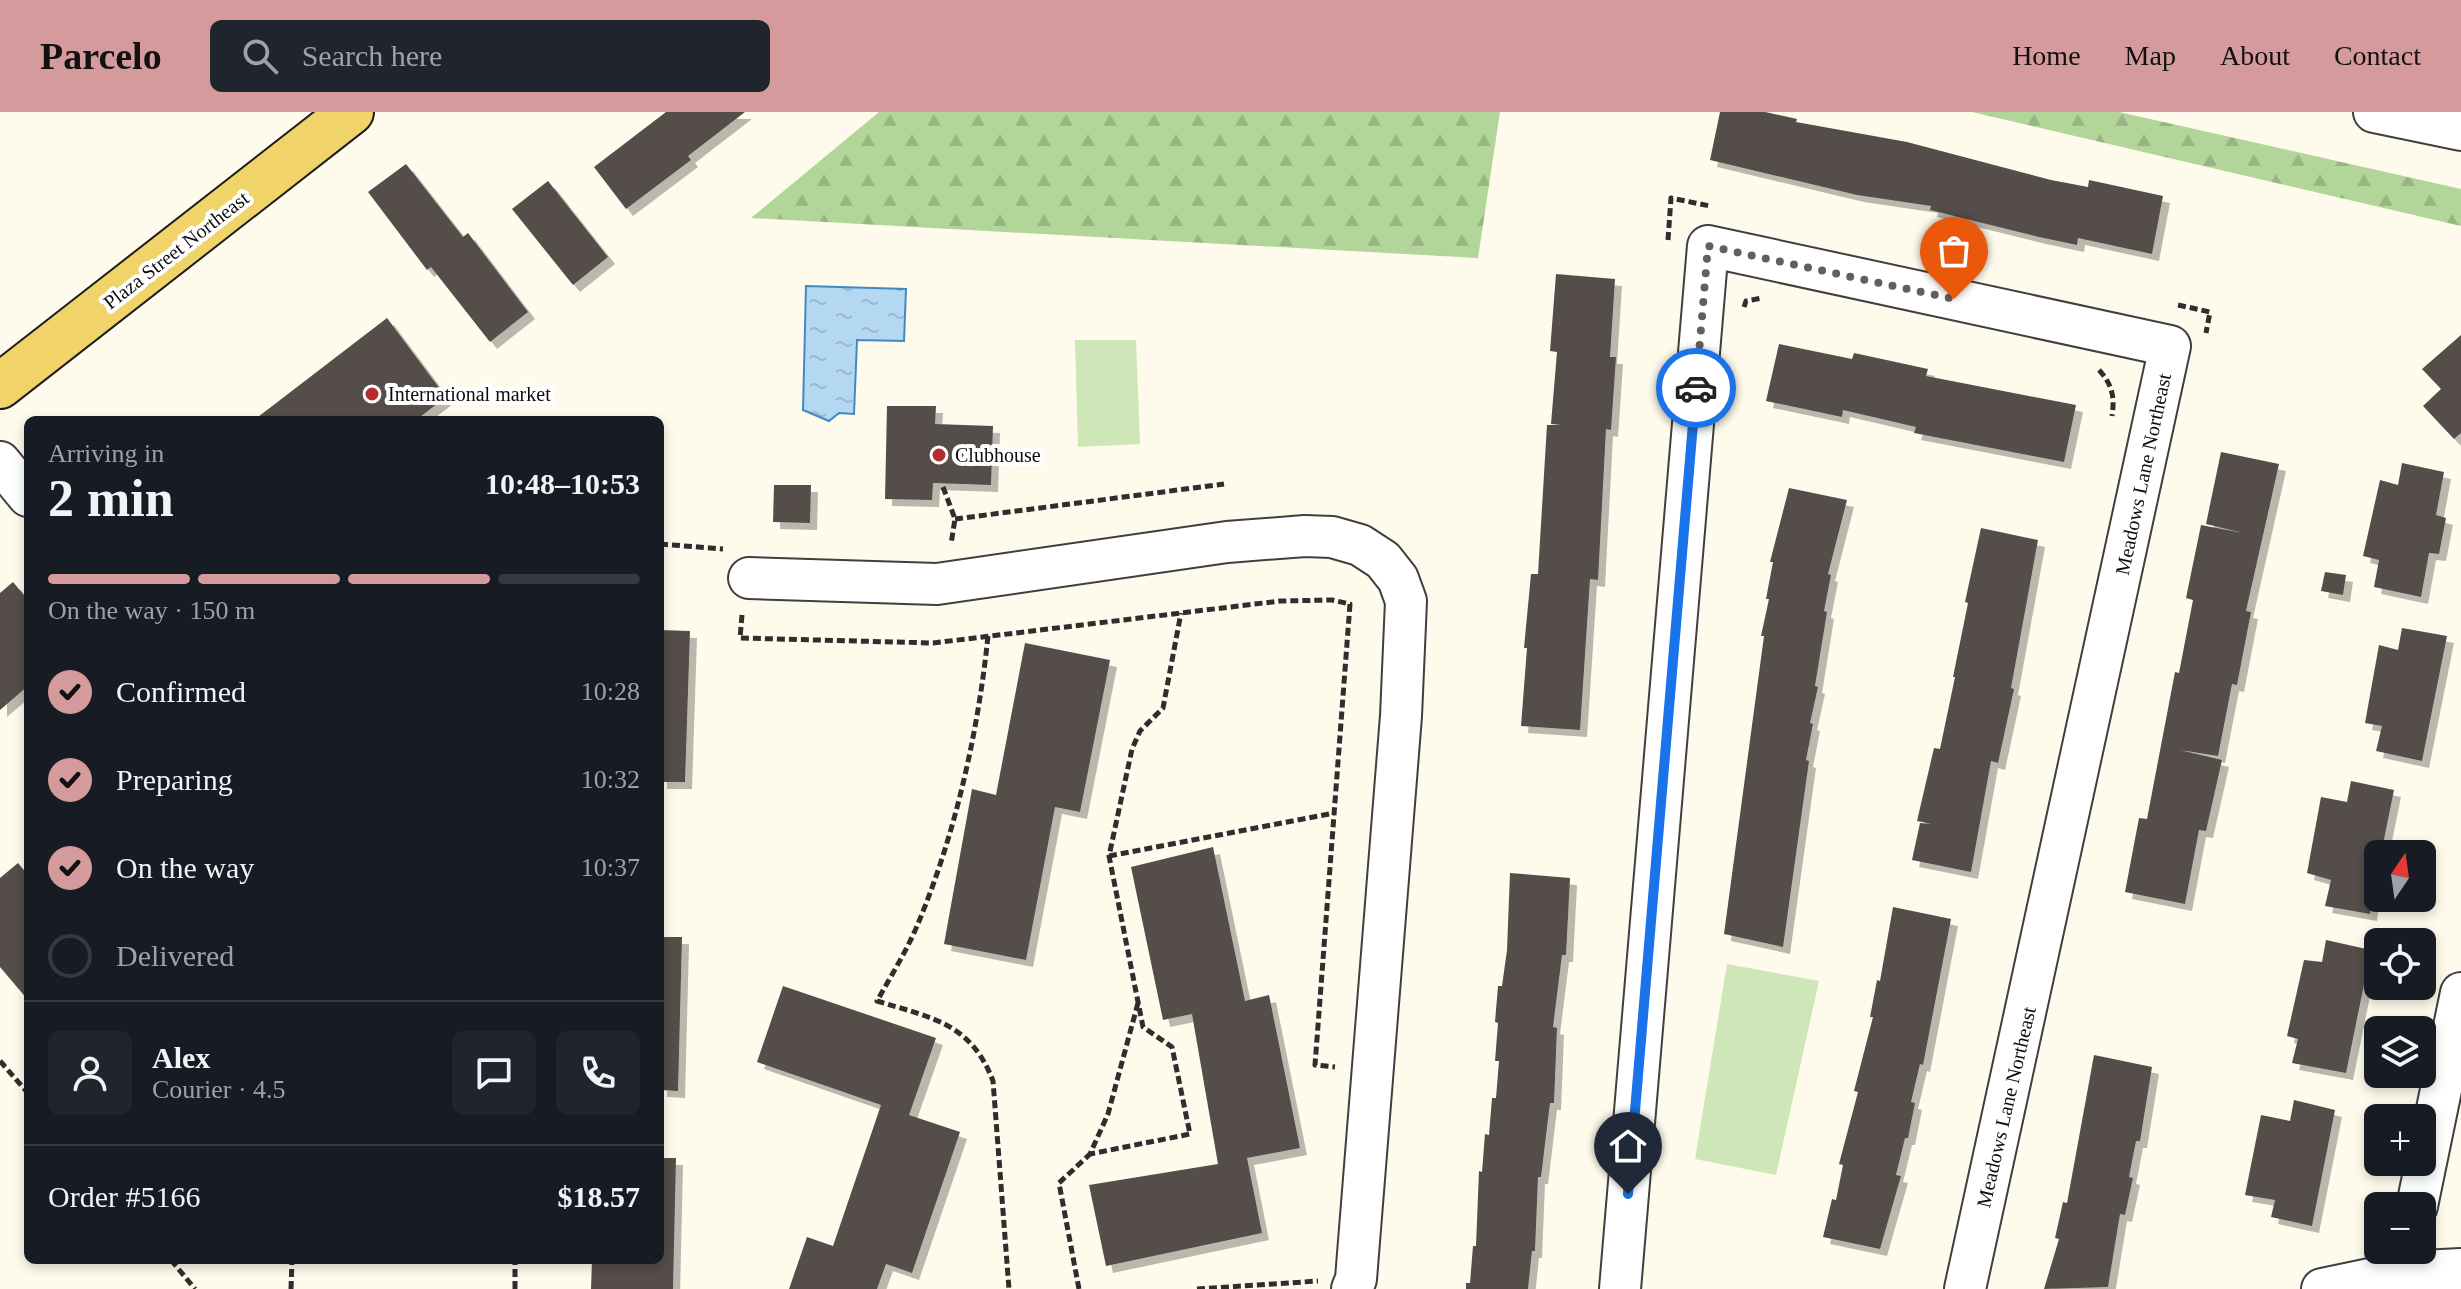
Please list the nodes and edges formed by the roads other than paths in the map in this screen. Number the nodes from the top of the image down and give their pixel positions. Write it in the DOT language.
graph roads {
  1 [pos="351,112"];
  2 [pos="2374,112"];
  3 [pos="2461,130"];
  4 [pos="0,386"];
  5 [pos="0,462"];
  6 [pos="24,491"];
  7 [pos="746,593"];
  8 [pos="2461,993"];
  9 [pos="2420,1192"];
  10 [pos="2397,1264"];
  11 [pos="2427,1264"];
  12 [pos="2461,1269"];
  13 [pos="1341,1284"];
  14 [pos="1620,1289"];
  15 [pos="1965,1289"];
  16 [pos="2322,1289"];
  1 -- 4 [label="main road, Plaza Street Northeast"];
  2 -- 3 [label="street"];
  5 -- 6 [label="street"];
  7 -- 13 [label="street"];
  8 -- 9 [label="street"];
  10 -- 16 [label="street"];
  11 -- 12 [label="street"];
  14 -- 15 [label="street, Meadows Lane Northeast"];
}
